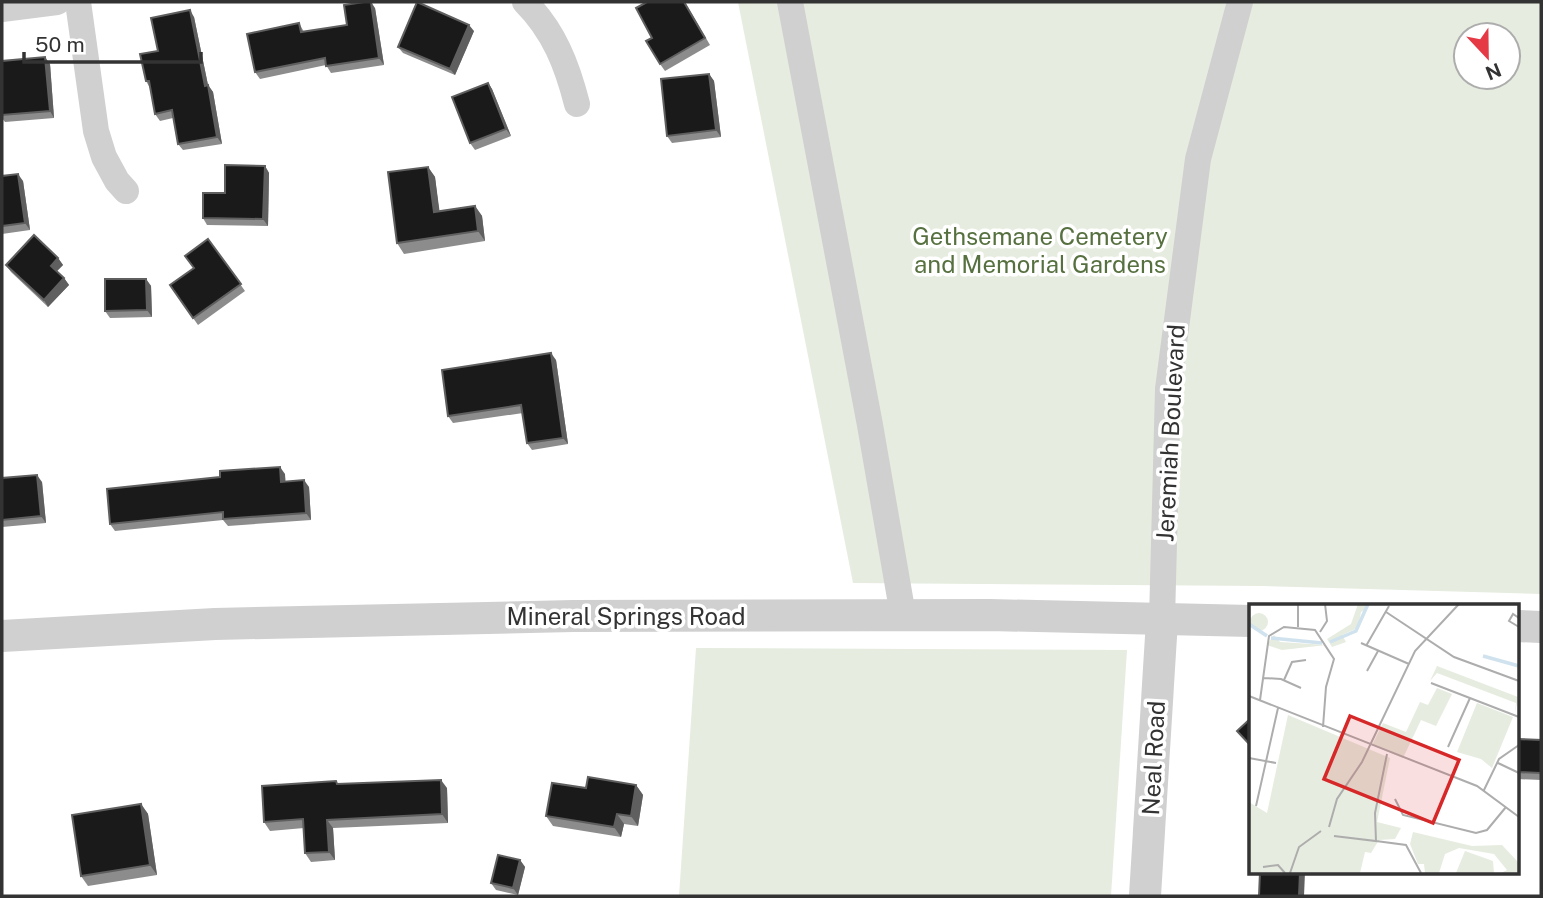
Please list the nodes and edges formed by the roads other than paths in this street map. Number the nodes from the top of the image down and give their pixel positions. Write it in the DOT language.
graph roads {
  1 [pos="57,2"];
  2 [pos="78,2"];
  3 [pos="525,2"];
  4 [pos="790,2"];
  5 [pos="1240,2"];
  6 [pos="2,9"];
  7 [pos="577,104"];
  8 [pos="126,191"];
  9 [pos="903,615"];
  10 [pos="1162,620"];
  11 [pos="1249,621"];
  12 [pos="1518,626"];
  13 [pos="1541,627"];
  14 [pos="2,636"];
  15 [pos="1146,896"];
  1 -- 6 [label="street"];
  2 -- 8 [label="street"];
  3 -- 7 [label="street"];
  4 -- 9 [label="street"];
  5 -- 10 [label="street, Jeremiah Boulevard"];
  9 -- 10 [label="street, Mineral Springs Road"];
  9 -- 14 [label="street, Mineral Springs Road"];
  10 -- 11 [label="street, Mineral Springs Road"];
  10 -- 15 [label="street, Neal Road"];
  12 -- 13 [label="street"];
}
